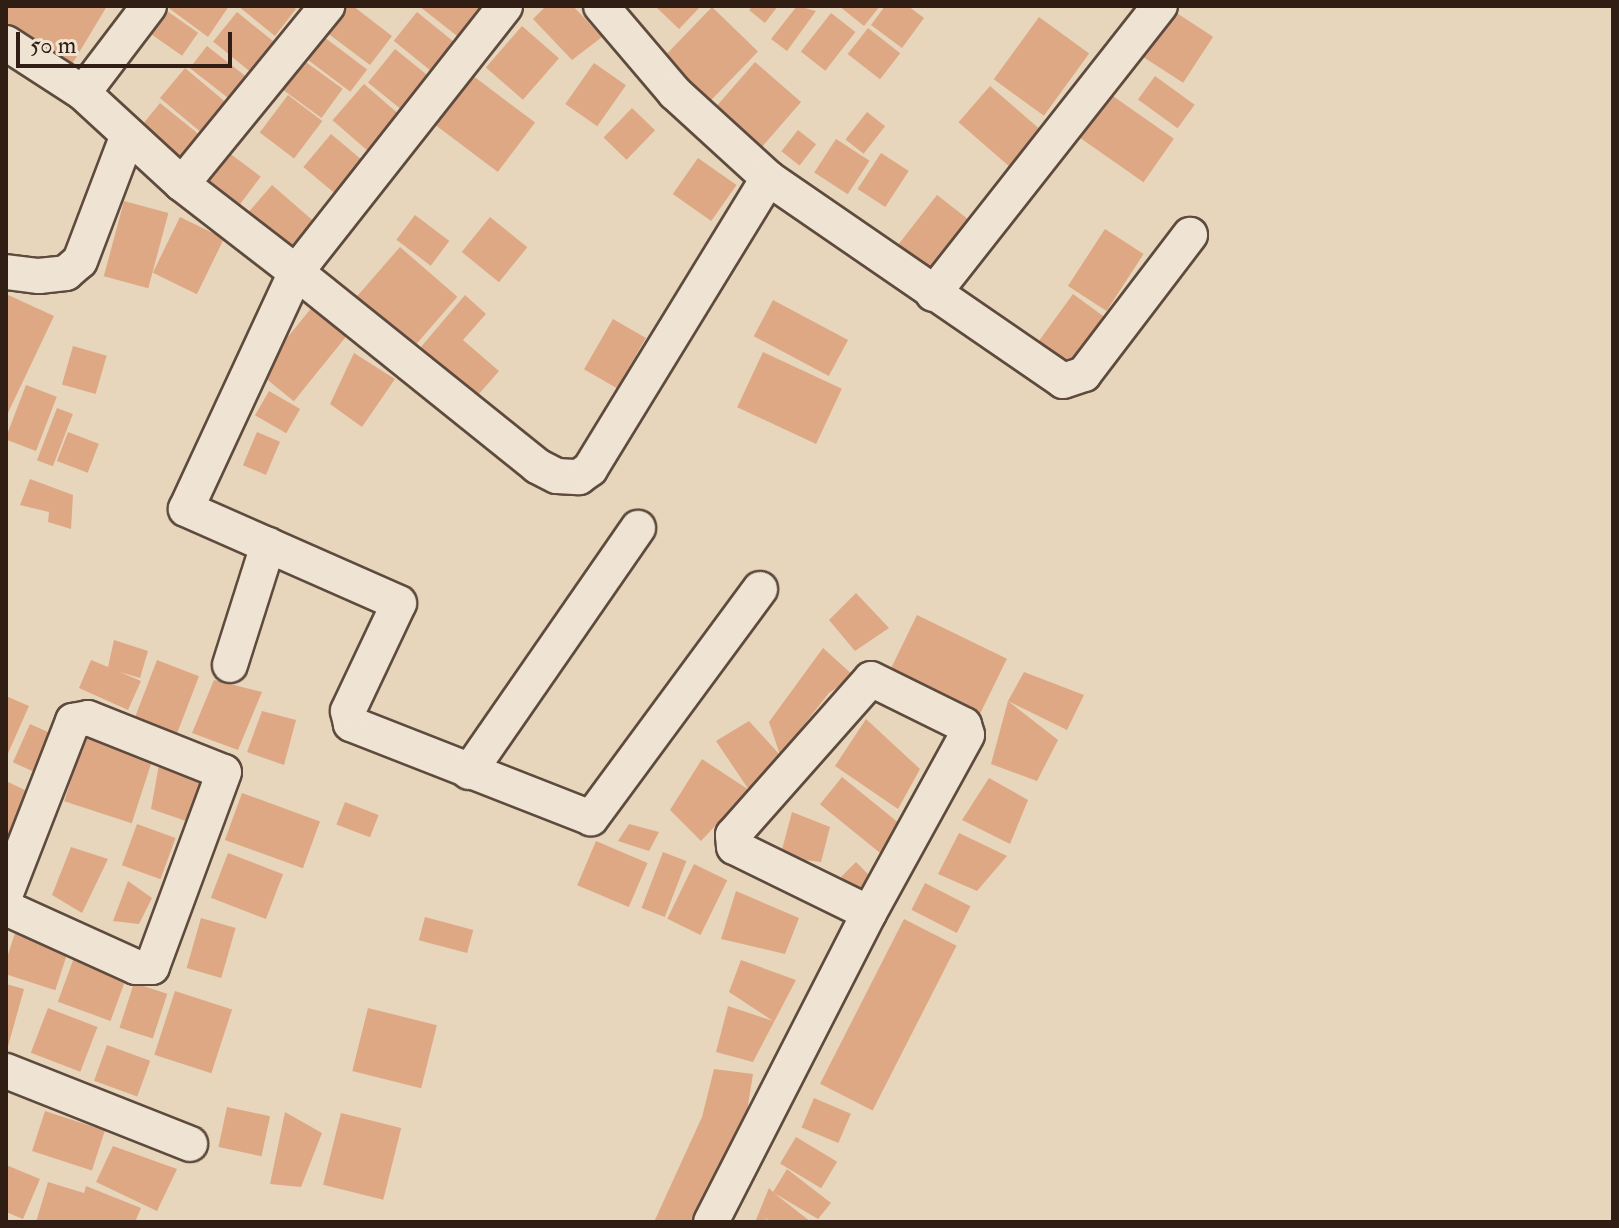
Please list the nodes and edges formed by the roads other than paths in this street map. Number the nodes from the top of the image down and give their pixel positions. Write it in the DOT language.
graph roads {
  1 [pos="149,6"];
  2 [pos="327,6"];
  3 [pos="601,6"];
  4 [pos="1160,6"];
  5 [pos="503,7"];
  6 [pos="6,43"];
  7 [pos="83,93"];
  8 [pos="127,137"];
  9 [pos="768,178"];
  10 [pos="182,184"];
  11 [pos="1190,235"];
  12 [pos="6,272"];
  13 [pos="296,272"];
  14 [pos="933,294"];
  15 [pos="638,528"];
  16 [pos="268,545"];
  17 [pos="760,589"];
  18 [pos="230,665"];
  19 [pos="469,772"];
  20 [pos="6,893"];
  21 [pos="6,908"];
  22 [pos="869,913"];
  23 [pos="6,1071"];
  24 [pos="190,1144"];
  25 [pos="711,1222"];
  1 -- 7 [label="street"];
  2 -- 10 [label="street"];
  3 -- 9 [label="street"];
  4 -- 14 [label="street"];
  5 -- 13 [label="street"];
  6 -- 7 [label="street"];
  7 -- 8 [label="street"];
  8 -- 10 [label="street"];
  8 -- 12 [label="street"];
  9 -- 13 [label="street"];
  9 -- 14 [label="street"];
  10 -- 13 [label="street"];
  11 -- 14 [label="street"];
  13 -- 16 [label="street"];
  15 -- 19 [label="street"];
  16 -- 18 [label="street"];
  16 -- 19 [label="street"];
  17 -- 19 [label="street"];
  20 -- 21 [label="street"];
  22 -- 22 [label="street"];
  22 -- 25 [label="street"];
  23 -- 24 [label="street"];
}
